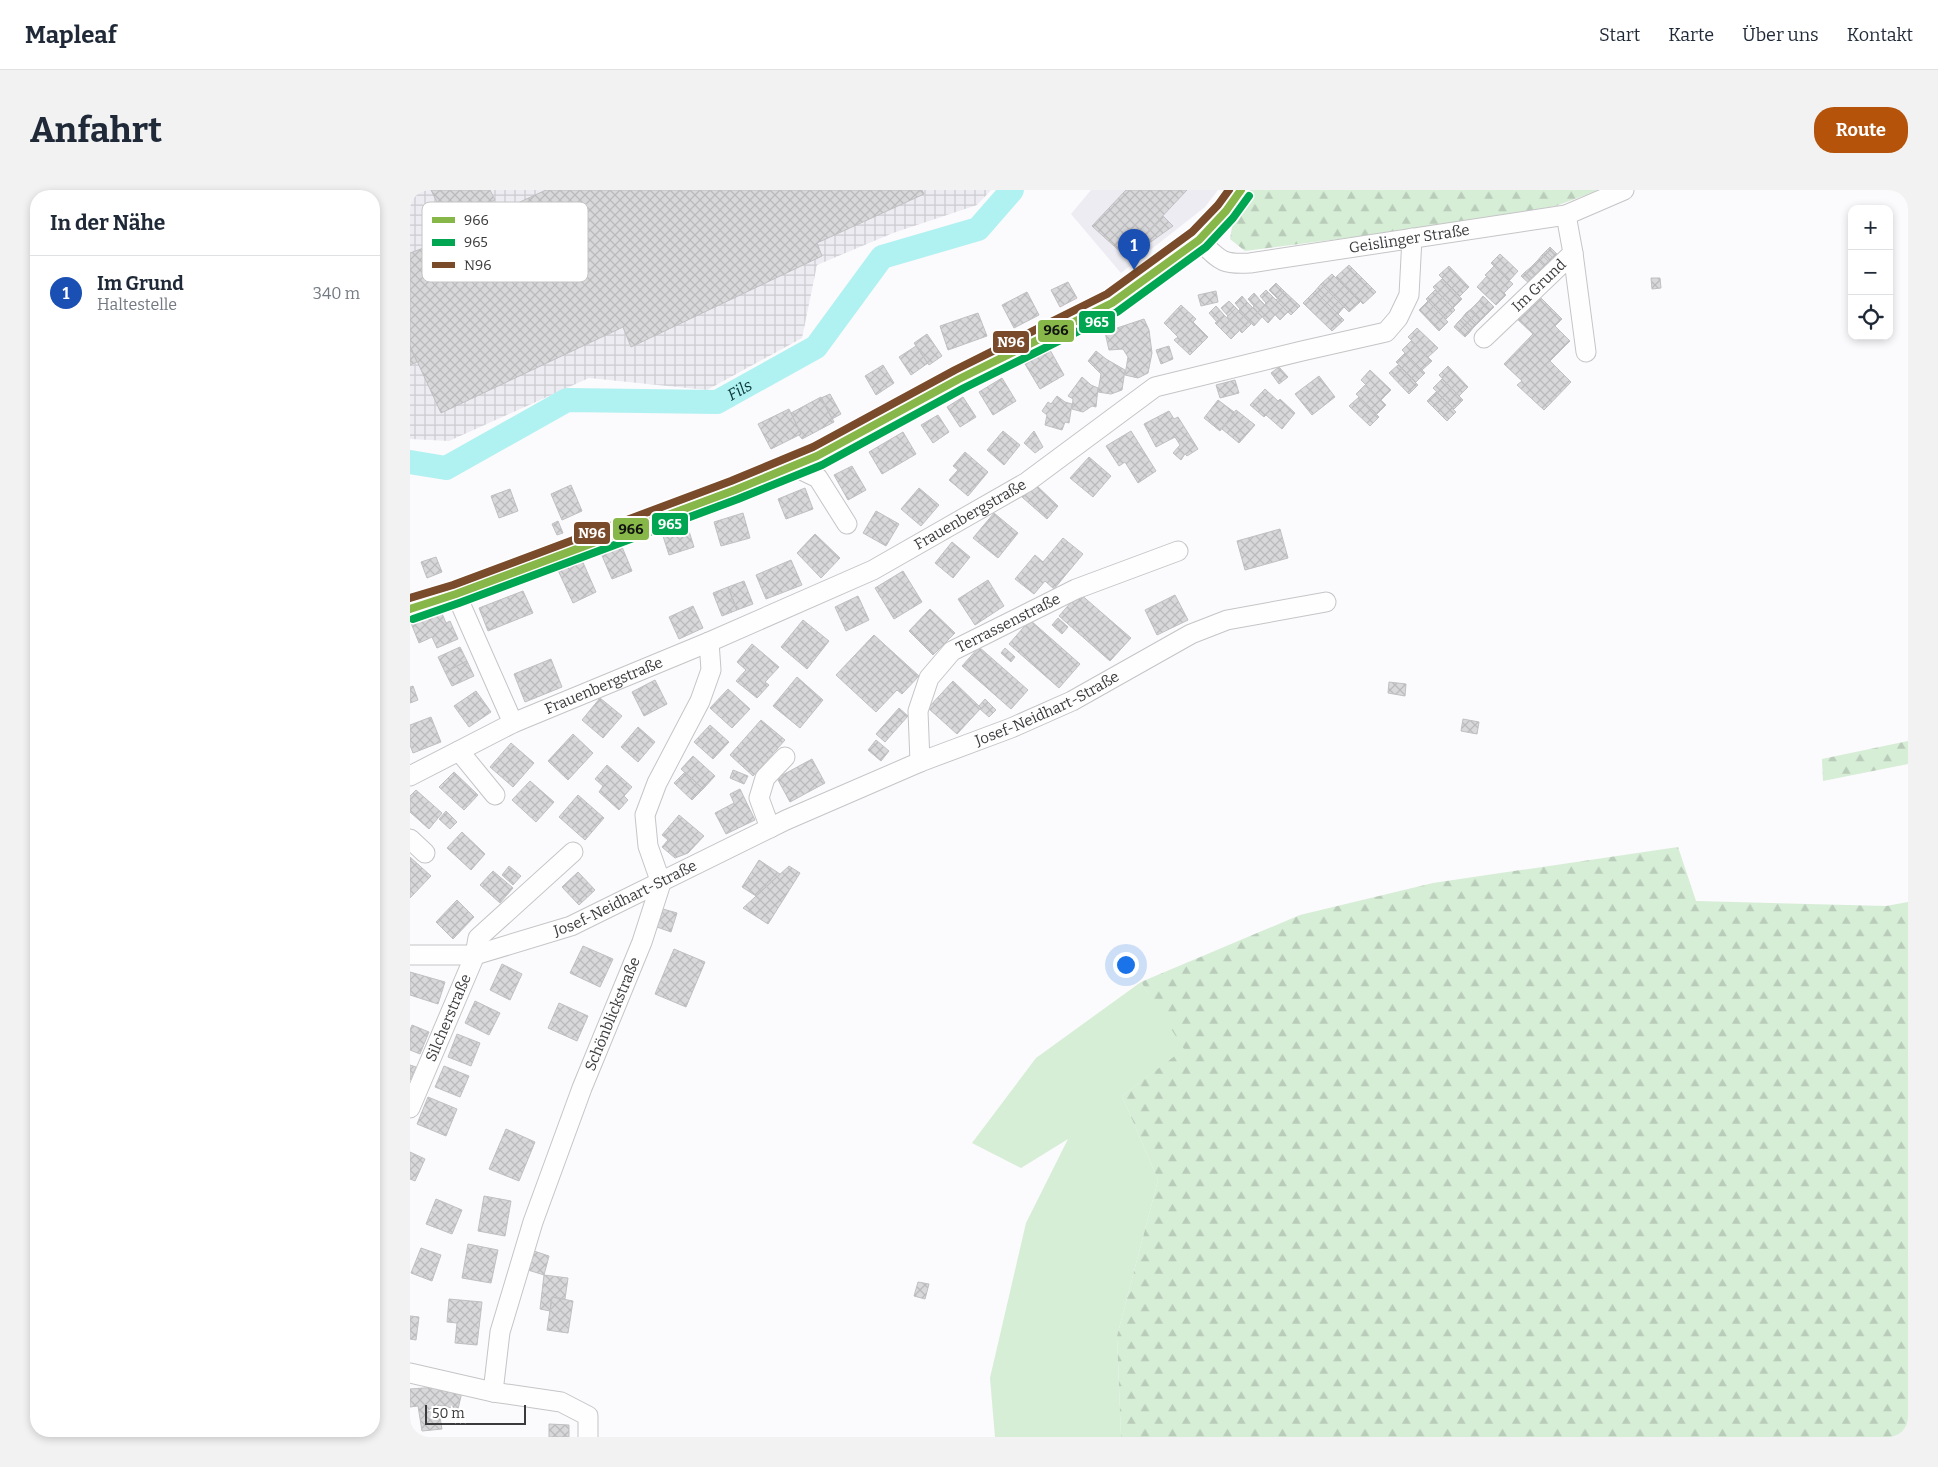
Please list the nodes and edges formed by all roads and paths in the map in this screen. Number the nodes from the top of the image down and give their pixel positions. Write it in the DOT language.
graph roads {
  1 [pos="1241,190"];
  2 [pos="1624,190"];
  3 [pos="1566,215"];
  4 [pos="1412,238"];
  5 [pos="1199,240"];
  6 [pos="1573,253"];
  7 [pos="1484,338"];
  8 [pos="1586,352"];
  9 [pos="794,466"];
  10 [pos="847,524"];
  11 [pos="1178,551"];
  12 [pos="456,594"];
  13 [pos="1326,602"];
  14 [pos="410,609"];
  15 [pos="709,642"];
  16 [pos="513,723"];
  17 [pos="459,751"];
  18 [pos="785,757"];
  19 [pos="920,762"];
  20 [pos="410,776"];
  21 [pos="495,796"];
  22 [pos="770,828"];
  23 [pos="410,839"];
  24 [pos="573,852"];
  25 [pos="425,853"];
  26 [pos="661,883"];
  27 [pos="410,955"];
  28 [pos="475,955"];
  29 [pos="410,1108"];
  30 [pos="410,1373"];
  31 [pos="493,1392"];
  32 [pos="588,1437"];
  1 -- 5 [label="street"];
  2 -- 3 [label="street, Geislinger Straße"];
  3 -- 4 [label="street, Geislinger Straße"];
  3 -- 6 [label="street, Im Grund"];
  4 -- 5 [label="street, Geislinger Straße"];
  4 -- 15 [label="street, Frauenbergstraße"];
  5 -- 9 [label="street"];
  6 -- 7 [label="street, Im Grund"];
  6 -- 8 [label="street, Im Grund"];
  9 -- 10 [label="street"];
  9 -- 12 [label="street"];
  11 -- 19 [label="street, Terrassenstraße"];
  12 -- 14 [label="street"];
  12 -- 16 [label="street"];
  13 -- 19 [label="street, Josef-Neidhart-Straße"];
  15 -- 16 [label="street, Frauenbergstraße"];
  15 -- 26 [label="street"];
  16 -- 17 [label="street, Frauenbergstraße"];
  17 -- 20 [label="street, Frauenbergstraße"];
  17 -- 21 [label="street"];
  18 -- 22 [label="street"];
  19 -- 22 [label="street, Josef-Neidhart-Straße"];
  22 -- 26 [label="street, Josef-Neidhart-Straße"];
  23 -- 25 [label="street"];
  24 -- 28 [label="street"];
  26 -- 28 [label="street, Josef-Neidhart-Straße"];
  26 -- 31 [label="street, Schönblickstraße"];
  27 -- 28 [label="street, Josef-Neidhart-Straße"];
  28 -- 29 [label="street, Silcherstraße"];
  30 -- 31 [label="street"];
  31 -- 32 [label="street"];
}
